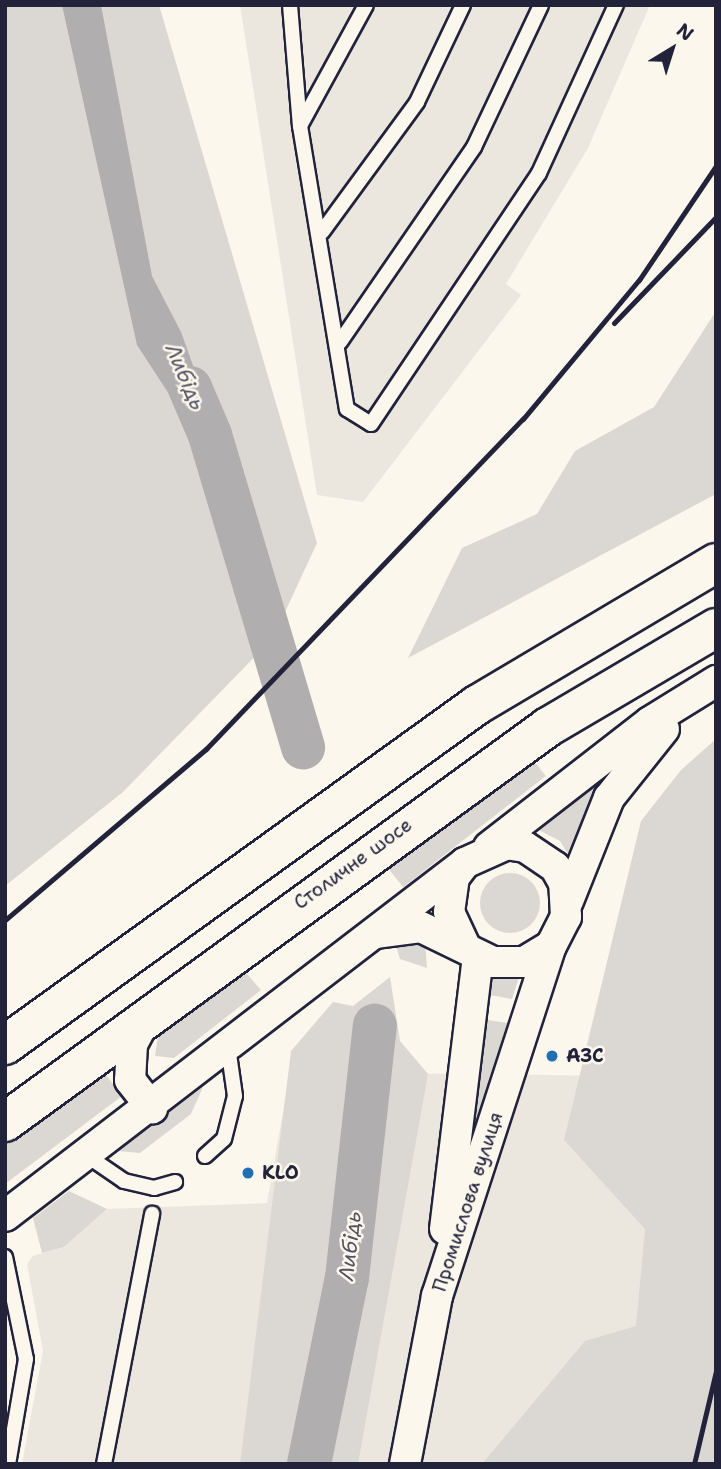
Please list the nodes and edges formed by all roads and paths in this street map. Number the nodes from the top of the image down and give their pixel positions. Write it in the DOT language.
graph roads {
  1 [pos="366,5"];
  2 [pos="463,5"];
  3 [pos="541,5"];
  4 [pos="616,5"];
  5 [pos="287,8"];
  6 [pos="300,127"];
  7 [pos="322,232"];
  8 [pos="340,342"];
  9 [pos="716,563"];
  10 [pos="716,628"];
  11 [pos="706,687"];
  12 [pos="477,855"];
  13 [pos="568,901"];
  14 [pos="371,934"];
  15 [pos="551,946"];
  16 [pos="471,950"];
  17 [pos="149,1014"];
  18 [pos="5,1045"];
  19 [pos="228,1047"];
  20 [pos="152,1108"];
  21 [pos="5,1122"];
  22 [pos="205,1156"];
  23 [pos="89,1157"];
  24 [pos="175,1182"];
  25 [pos="152,1214"];
  26 [pos="5,1216"];
  27 [pos="5,1257"];
  28 [pos="437,1296"];
  29 [pos="8,1464"];
  30 [pos="104,1464"];
  31 [pos="405,1464"];
  1 -- 6 [label="lane"];
  2 -- 7 [label="lane"];
  3 -- 8 [label="lane"];
  4 -- 8 [label="lane"];
  5 -- 6 [label="lane"];
  6 -- 7 [label="lane"];
  7 -- 8 [label="lane"];
  9 -- 18 [label="highway"];
  10 -- 17 [label="highway, Столичне шосе"];
  11 -- 12 [label="street"];
  11 -- 13 [label="street"];
  12 -- 13 [label="street"];
  12 -- 14 [label="street"];
  12 -- 16 [label="street"];
  13 -- 15 [label="street"];
  14 -- 16 [label="street"];
  14 -- 19 [label="street"];
  15 -- 16 [label="street"];
  15 -- 28 [label="street, Промислова вулиця"];
  16 -- 28 [label="street"];
  17 -- 20 [label="street"];
  17 -- 21 [label="highway, Столичне шосе"];
  19 -- 20 [label="street"];
  19 -- 22 [label="lane"];
  20 -- 23 [label="street"];
  23 -- 24 [label="lane"];
  23 -- 26 [label="street"];
  25 -- 30 [label="lane"];
  27 -- 29 [label="lane"];
  28 -- 31 [label="street, Промислова вулиця"];
}
